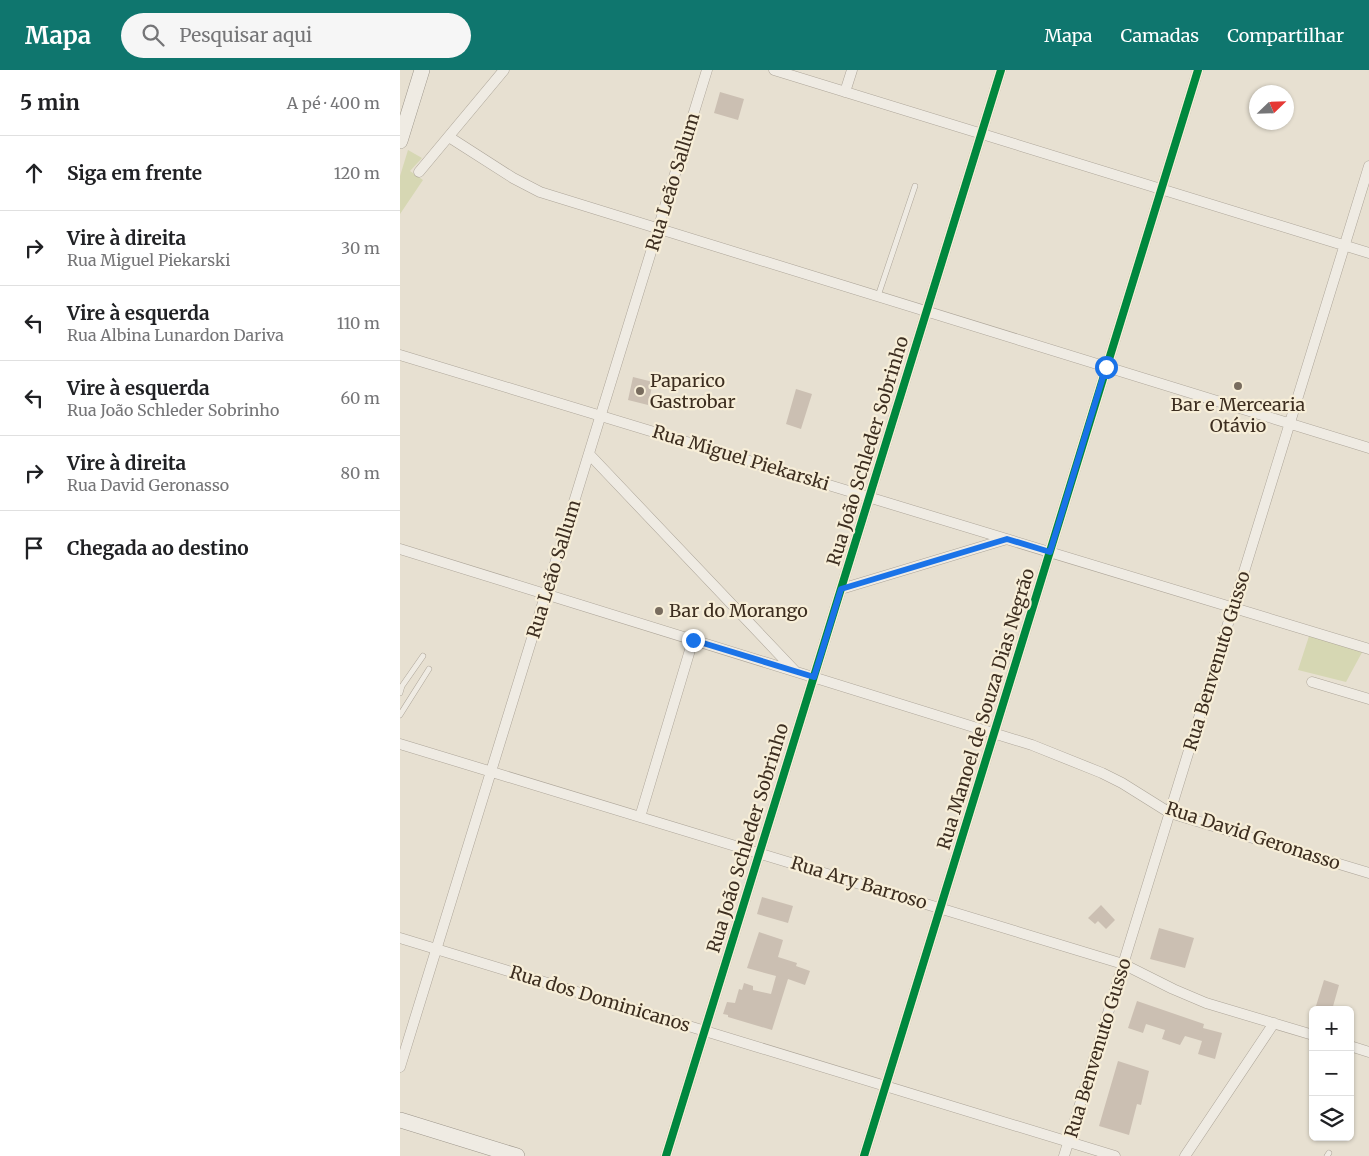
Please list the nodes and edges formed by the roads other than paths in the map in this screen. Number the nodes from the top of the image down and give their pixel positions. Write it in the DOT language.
graph roads {
  1 [pos="422,70"];
  2 [pos="504,70"];
  3 [pos="708,70"];
  4 [pos="774,70"];
  5 [pos="852,70"];
  6 [pos="1002,70"];
  7 [pos="1198,70"];
  8 [pos="845,92"];
  9 [pos="982,134"];
  10 [pos="450,137"];
  11 [pos="400,141"];
  12 [pos="1369,166"];
  13 [pos="420,172"];
  14 [pos="915,186"];
  15 [pos="1161,189"];
  16 [pos="659,228"];
  17 [pos="1345,245"];
  18 [pos="1369,252"];
  19 [pos="878,296"];
  20 [pos="927,311"];
  21 [pos="400,355"];
  22 [pos="1106,367"];
  23 [pos="601,416"];
  24 [pos="1290,424"];
  25 [pos="1369,448"];
  26 [pos="589,454"];
  27 [pos="870,497"];
  28 [pos="1007,539"];
  29 [pos="400,549"];
  30 [pos="1050,552"];
  31 [pos="841,589"];
  32 [pos="546,594"];
  33 [pos="1233,608"];
  34 [pos="693,640"];
  35 [pos="1369,649"];
  36 [pos="422,656"];
  37 [pos="429,669"];
  38 [pos="796,672"];
  39 [pos="814,677"];
  40 [pos="1312,682"];
  41 [pos="400,693"];
  42 [pos="1369,699"];
  43 [pos="400,716"];
  44 [pos="994,733"];
  45 [pos="400,744"];
  46 [pos="491,772"];
  47 [pos="1170,813"];
  48 [pos="640,817"];
  49 [pos="759,853"];
  50 [pos="1369,873"];
  51 [pos="940,908"];
  52 [pos="400,938"];
  53 [pos="436,949"];
  54 [pos="1124,964"];
  55 [pos="1274,1023"];
  56 [pos="704,1031"];
  57 [pos="1309,1034"];
  58 [pos="1354,1047"];
  59 [pos="1369,1052"];
  60 [pos="400,1067"];
  61 [pos="885,1086"];
  62 [pos="400,1120"];
  63 [pos="1069,1142"];
  64 [pos="517,1156"];
  65 [pos="666,1156"];
  66 [pos="864,1156"];
  67 [pos="1064,1156"];
  68 [pos="1115,1156"];
  69 [pos="1185,1156"];
  1 -- 11 [label="street"];
  2 -- 10 [label="street"];
  3 -- 16 [label="street, Rua Leão Sallum"];
  4 -- 8 [label="street"];
  5 -- 8 [label="street"];
  6 -- 9 [label="street, Rua João Schleder Sobrinho"];
  7 -- 15 [label="street, Rua Manoel de Souza Dias Negrão"];
  8 -- 9 [label="street"];
  9 -- 15 [label="street"];
  9 -- 20 [label="street, Rua João Schleder Sobrinho"];
  10 -- 13 [label="street"];
  10 -- 16 [label="street"];
  12 -- 17 [label="street, Rua Benvenuto Gusso"];
  14 -- 19 [label="lane"];
  15 -- 17 [label="street"];
  15 -- 22 [label="street, Rua Manoel de Souza Dias Negrão"];
  16 -- 19 [label="street"];
  16 -- 23 [label="street, Rua Leão Sallum"];
  17 -- 18 [label="street"];
  17 -- 24 [label="street, Rua Benvenuto Gusso"];
  19 -- 20 [label="street"];
  20 -- 22 [label="street"];
  20 -- 27 [label="street, Rua João Schleder Sobrinho"];
  21 -- 23 [label="street, Rua Miguel Piekarski"];
  22 -- 24 [label="street"];
  22 -- 30 [label="street, Rua Manoel de Souza Dias Negrão"];
  23 -- 26 [label="street, Rua Leão Sallum"];
  23 -- 27 [label="street, Rua Miguel Piekarski"];
  24 -- 25 [label="street"];
  24 -- 33 [label="street, Rua Benvenuto Gusso"];
  26 -- 32 [label="street, Rua Leão Sallum"];
  26 -- 38 [label="street"];
  27 -- 28 [label="street, Rua Miguel Piekarski"];
  27 -- 31 [label="street, Rua João Schleder Sobrinho"];
  28 -- 30 [label="street, Rua Miguel Piekarski"];
  28 -- 31 [label="street"];
  29 -- 32 [label="street, Rua David Geronasso"];
  30 -- 33 [label="street, Rua Miguel Piekarski"];
  30 -- 44 [label="street, Rua Manoel de Souza Dias Negrão"];
  31 -- 39 [label="street, Rua João Schleder Sobrinho"];
  32 -- 34 [label="street, Rua David Geronasso"];
  32 -- 46 [label="street, Rua Leão Sallum"];
  33 -- 35 [label="street, Rua Miguel Piekarski"];
  33 -- 47 [label="street, Rua Benvenuto Gusso"];
  34 -- 38 [label="street, Rua David Geronasso"];
  34 -- 48 [label="street"];
  36 -- 41 [label="lane"];
  37 -- 43 [label="lane"];
  38 -- 39 [label="street, Rua David Geronasso"];
  39 -- 44 [label="street, Rua David Geronasso"];
  39 -- 49 [label="street, Rua João Schleder Sobrinho"];
  40 -- 42 [label="street"];
  44 -- 47 [label="street, Rua David Geronasso"];
  44 -- 51 [label="street, Rua Manoel de Souza Dias Negrão"];
  45 -- 46 [label="street, Rua Ary Barroso"];
  46 -- 48 [label="street, Rua Ary Barroso"];
  46 -- 53 [label="street, Rua Leão Sallum"];
  47 -- 50 [label="street, Rua David Geronasso"];
  47 -- 54 [label="street, Rua Benvenuto Gusso"];
  48 -- 49 [label="street, Rua Ary Barroso"];
  49 -- 51 [label="street, Rua Ary Barroso"];
  49 -- 56 [label="street, Rua João Schleder Sobrinho"];
  51 -- 54 [label="street, Rua Ary Barroso"];
  51 -- 61 [label="street, Rua Manoel de Souza Dias Negrão"];
  52 -- 53 [label="street, Rua dos Dominicanos"];
  53 -- 56 [label="street, Rua dos Dominicanos"];
  53 -- 60 [label="street, Rua Leão Sallum"];
  54 -- 55 [label="street, Rua Ary Barroso"];
  54 -- 63 [label="street, Rua Benvenuto Gusso"];
  55 -- 57 [label="street, Rua Ary Barroso"];
  55 -- 69 [label="street"];
  56 -- 61 [label="street, Rua dos Dominicanos"];
  56 -- 65 [label="street, Rua João Schleder Sobrinho"];
  58 -- 59 [label="street"];
  61 -- 63 [label="street, Rua dos Dominicanos"];
  61 -- 66 [label="street, Rua Manoel de Souza Dias Negrão"];
  62 -- 64 [label="street"];
  63 -- 67 [label="street, Rua Benvenuto Gusso"];
  63 -- 68 [label="street, Rua dos Dominicanos"];
}
